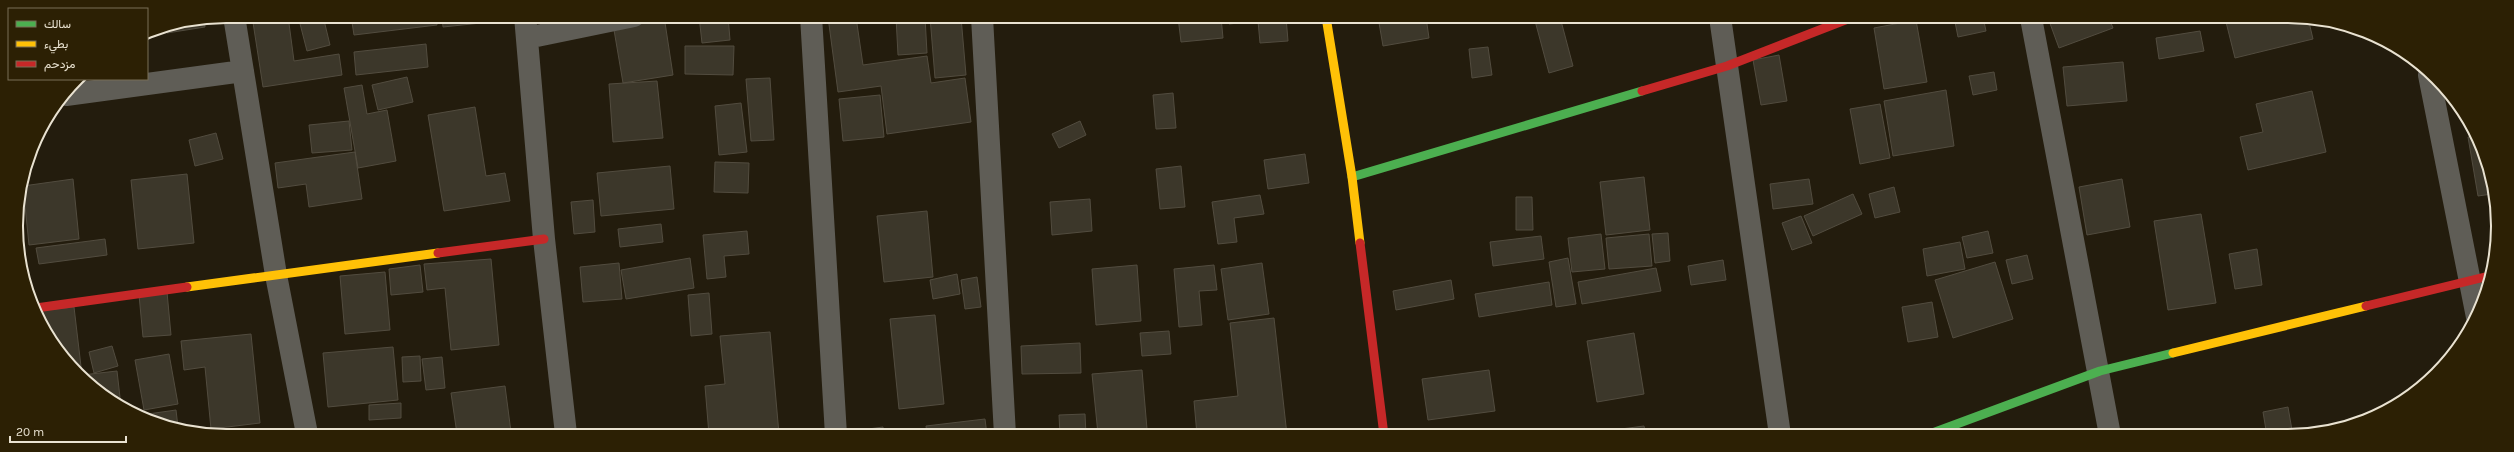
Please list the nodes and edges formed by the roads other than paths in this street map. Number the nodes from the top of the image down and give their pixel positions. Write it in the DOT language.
graph roads {
  1 [pos="235,23"];
  2 [pos="526,23"];
  3 [pos="600,23"];
  4 [pos="811,23"];
  5 [pos="982,23"];
  6 [pos="1327,23"];
  7 [pos="1721,23"];
  8 [pos="1838,23"];
  9 [pos="2032,23"];
  10 [pos="527,38"];
  11 [pos="1727,66"];
  12 [pos="243,70"];
  13 [pos="2430,80"];
  14 [pos="72,93"];
  15 [pos="1352,177"];
  16 [pos="544,239"];
  17 [pos="276,276"];
  18 [pos="2480,279"];
  19 [pos="2479,295"];
  20 [pos="40,308"];
  21 [pos="2100,371"];
  22 [pos="305,429"];
  23 [pos="565,429"];
  24 [pos="836,429"];
  25 [pos="1004,429"];
  26 [pos="1383,429"];
  27 [pos="1779,429"];
  28 [pos="1943,429"];
  29 [pos="2109,429"];
  1 -- 12 [label="street"];
  2 -- 10 [label="street"];
  3 -- 10 [label="street"];
  4 -- 24 [label="street"];
  5 -- 25 [label="street"];
  6 -- 15 [label="street"];
  7 -- 11 [label="street"];
  8 -- 11 [label="street"];
  9 -- 21 [label="street"];
  10 -- 16 [label="street"];
  11 -- 15 [label="street"];
  11 -- 27 [label="street"];
  12 -- 14 [label="street"];
  12 -- 17 [label="street"];
  13 -- 18 [label="street"];
  15 -- 26 [label="street"];
  16 -- 17 [label="street"];
  16 -- 23 [label="street"];
  17 -- 20 [label="street"];
  17 -- 22 [label="street"];
  18 -- 19 [label="street"];
  18 -- 21 [label="street"];
  21 -- 28 [label="street"];
  21 -- 29 [label="street"];
}
